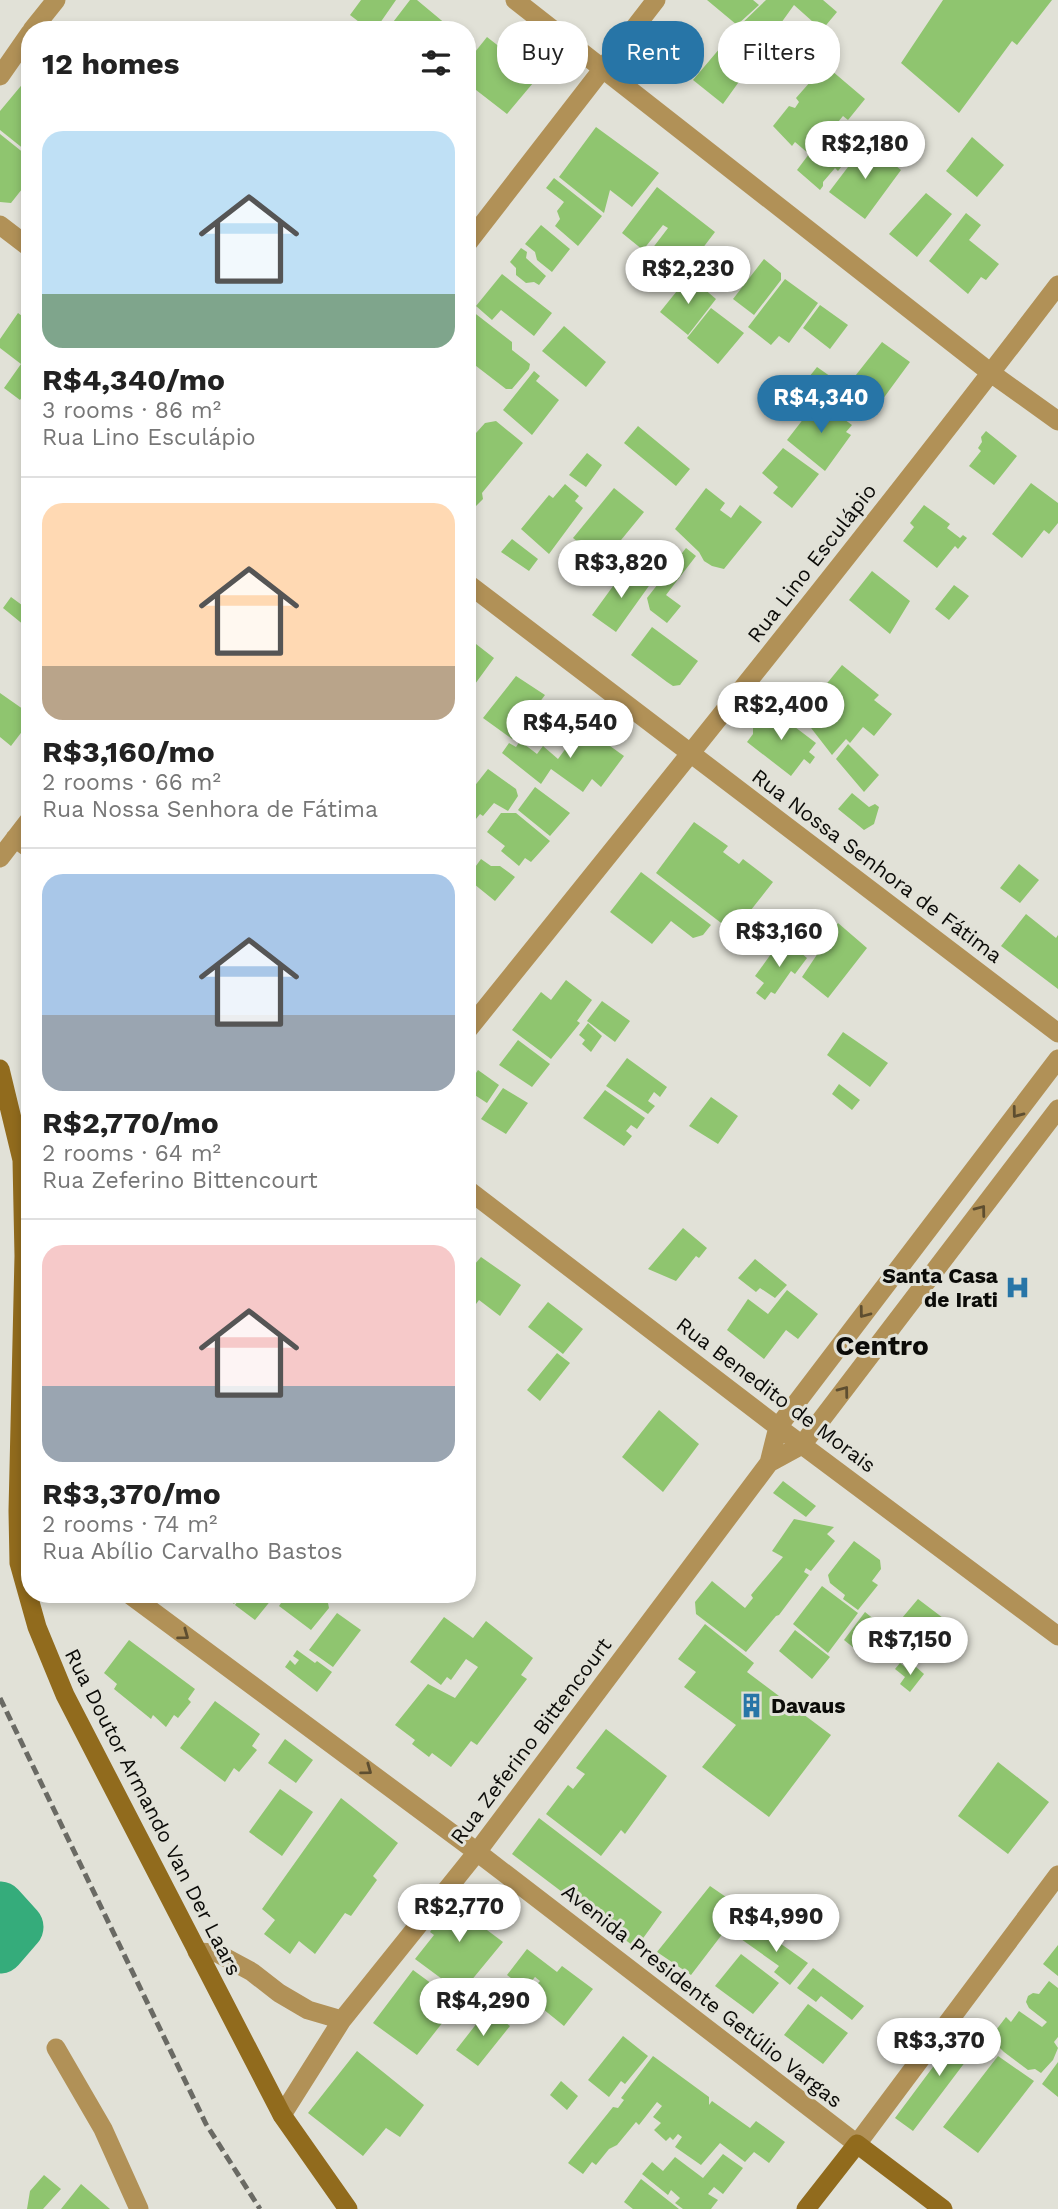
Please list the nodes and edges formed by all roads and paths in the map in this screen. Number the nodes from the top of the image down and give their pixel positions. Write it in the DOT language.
graph roads {
  1 [pos="55,0"];
  2 [pos="515,0"];
  3 [pos="656,0"];
  4 [pos="39,21"];
  5 [pos="21,46"];
  6 [pos="601,69"];
  7 [pos="0,76"];
  8 [pos="0,225"];
  9 [pos="476,232"];
  10 [pos="21,240"];
  11 [pos="1058,285"];
  12 [pos="991,373"];
  13 [pos="1058,421"];
  14 [pos="476,590"];
  15 [pos="690,753"];
  16 [pos="21,844"];
  17 [pos="0,858"];
  18 [pos="476,1020"];
  19 [pos="1058,1033"];
  20 [pos="1058,1059"];
  21 [pos="0,1069"];
  22 [pos="1058,1109"];
  23 [pos="21,1156"];
  24 [pos="476,1196"];
  25 [pos="21,1384"];
  26 [pos="778,1427"];
  27 [pos="802,1445"];
  28 [pos="769,1463"];
  29 [pos="21,1570"];
  30 [pos="30,1603"];
  31 [pos="141,1603"];
  32 [pos="1058,1636"];
  33 [pos="477,1852"];
  34 [pos="1058,1875"];
  35 [pos="197,1952"];
  36 [pos="342,2021"];
  37 [pos="56,2048"];
  38 [pos="282,2115"];
  39 [pos="857,2144"];
  40 [pos="139,2209"];
  41 [pos="348,2209"];
  42 [pos="806,2209"];
  43 [pos="943,2209"];
  1 -- 4 [label="street"];
  2 -- 6 [label="street"];
  3 -- 6 [label="street"];
  5 -- 7 [label="street"];
  6 -- 9 [label="street"];
  6 -- 12 [label="street"];
  8 -- 10 [label="street"];
  11 -- 12 [label="street, Rua Lino Esculápio"];
  12 -- 13 [label="street"];
  12 -- 15 [label="street, Rua Lino Esculápio"];
  14 -- 15 [label="street, Rua Nossa Senhora de Fátima"];
  15 -- 18 [label="street, Rua Lino Esculápio"];
  15 -- 19 [label="street, Rua Nossa Senhora de Fátima"];
  16 -- 17 [label="street"];
  20 -- 26 [label="street, Rua Zeferino Bittencourt, one-way"];
  21 -- 23 [label="main road, Rua Doutor Armando Van Der Laars"];
  27 -- 22 [label="street, Rua Zeferino Bittencourt, one-way"];
  24 -- 26 [label="street, Rua Benedito de Morais"];
  25 -- 29 [label="main road, Rua Doutor Armando Van Der Laars"];
  26 -- 27 [label="street, Rua Benedito de Morais"];
  26 -- 28 [label="street, Rua Zeferino Bittencourt"];
  27 -- 28 [label="street, Rua Zeferino Bittencourt"];
  27 -- 32 [label="street, Rua Benedito de Morais"];
  28 -- 33 [label="street, Rua Zeferino Bittencourt"];
  30 -- 35 [label="main road, Rua Doutor Armando Van Der Laars"];
  31 -- 33 [label="street, Avenida Presidente Getúlio Vargas, one-way"];
  33 -- 36 [label="street, Rua Zeferino Bittencourt"];
  33 -- 39 [label="street, Avenida Presidente Getúlio Vargas"];
  34 -- 39 [label="street"];
  35 -- 36 [label="street"];
  35 -- 38 [label="main road, Rua Doutor Armando Van Der Laars"];
  36 -- 38 [label="street, Rua Zeferino Bittencourt"];
  37 -- 40 [label="street"];
  38 -- 41 [label="main road, Rua Doutor Armando Van Der Laars"];
  39 -- 42 [label="main road"];
  39 -- 43 [label="main road, Avenida Presidente Getúlio Vargas"];
}
